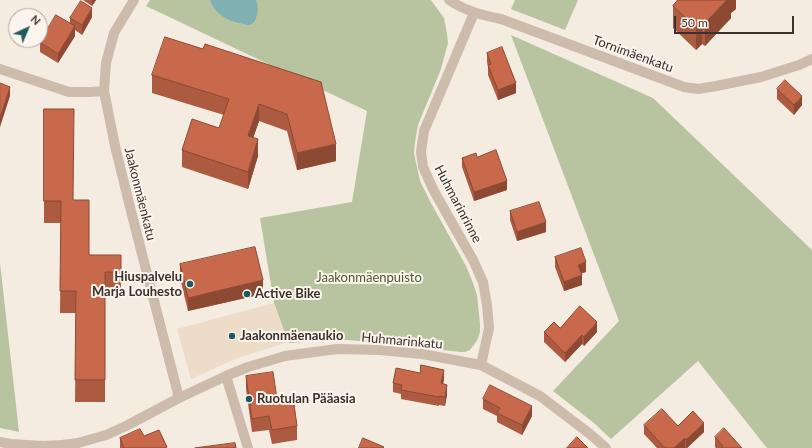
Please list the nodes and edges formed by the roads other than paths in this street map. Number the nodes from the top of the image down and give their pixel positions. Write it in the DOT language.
graph roads {
  1 [pos="134,0"];
  2 [pos="449,0"];
  3 [pos="474,13"];
  4 [pos="812,59"];
  5 [pos="0,69"];
  6 [pos="104,91"];
  7 [pos="482,365"];
  8 [pos="226,376"];
  9 [pos="179,398"];
  10 [pos="0,442"];
  11 [pos="248,448"];
  12 [pos="606,448"];
  1 -- 6 [label="street, Jaakonmäenkatu"];
  2 -- 3 [label="street, Tornimäenkatu"];
  3 -- 4 [label="street, Tornimäenkatu"];
  3 -- 7 [label="street, Huhmarinrinne"];
  5 -- 6 [label="street"];
  6 -- 9 [label="street, Jaakonmäenkatu"];
  7 -- 8 [label="street, Huhmarinkatu"];
  7 -- 12 [label="street, Huhmarinkatu"];
  8 -- 9 [label="street, Huhmarinkatu"];
  8 -- 11 [label="street"];
  9 -- 10 [label="street, Huhmarinkatu"];
}
